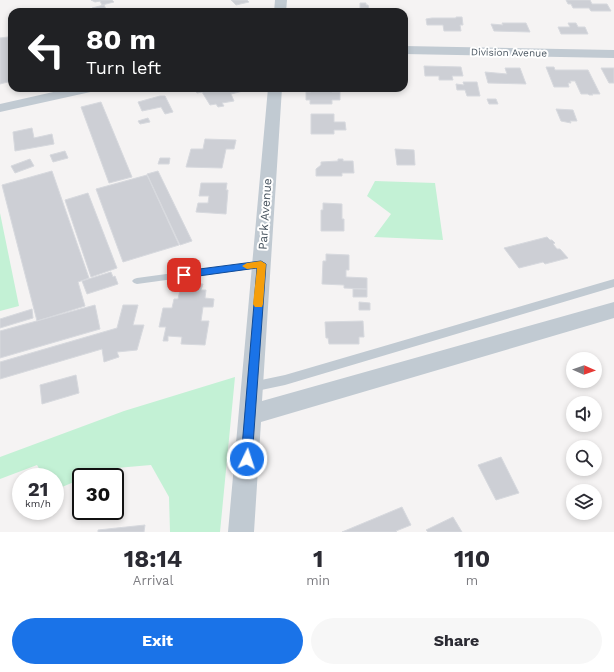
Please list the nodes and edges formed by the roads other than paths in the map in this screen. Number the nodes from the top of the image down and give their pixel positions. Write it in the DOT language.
graph roads {
  1 [pos="408,50"];
  2 [pos="614,54"];
  3 [pos="72,92"];
  4 [pos="275,92"];
  5 [pos="0,108"];
  6 [pos="261,264"];
  7 [pos="137,281"];
  8 [pos="614,283"];
  9 [pos="614,310"];
  10 [pos="252,387"];
  11 [pos="250,415"];
  12 [pos="241,532"];
  1 -- 2 [label="street, Division Avenue"];
  3 -- 5 [label="street"];
  4 -- 6 [label="street, Park Avenue"];
  6 -- 7 [label="lane"];
  6 -- 10 [label="street, Park Avenue"];
  8 -- 10 [label="lane"];
  9 -- 11 [label="street"];
  10 -- 11 [label="street, Park Avenue"];
  11 -- 12 [label="street, Park Avenue"];
}
